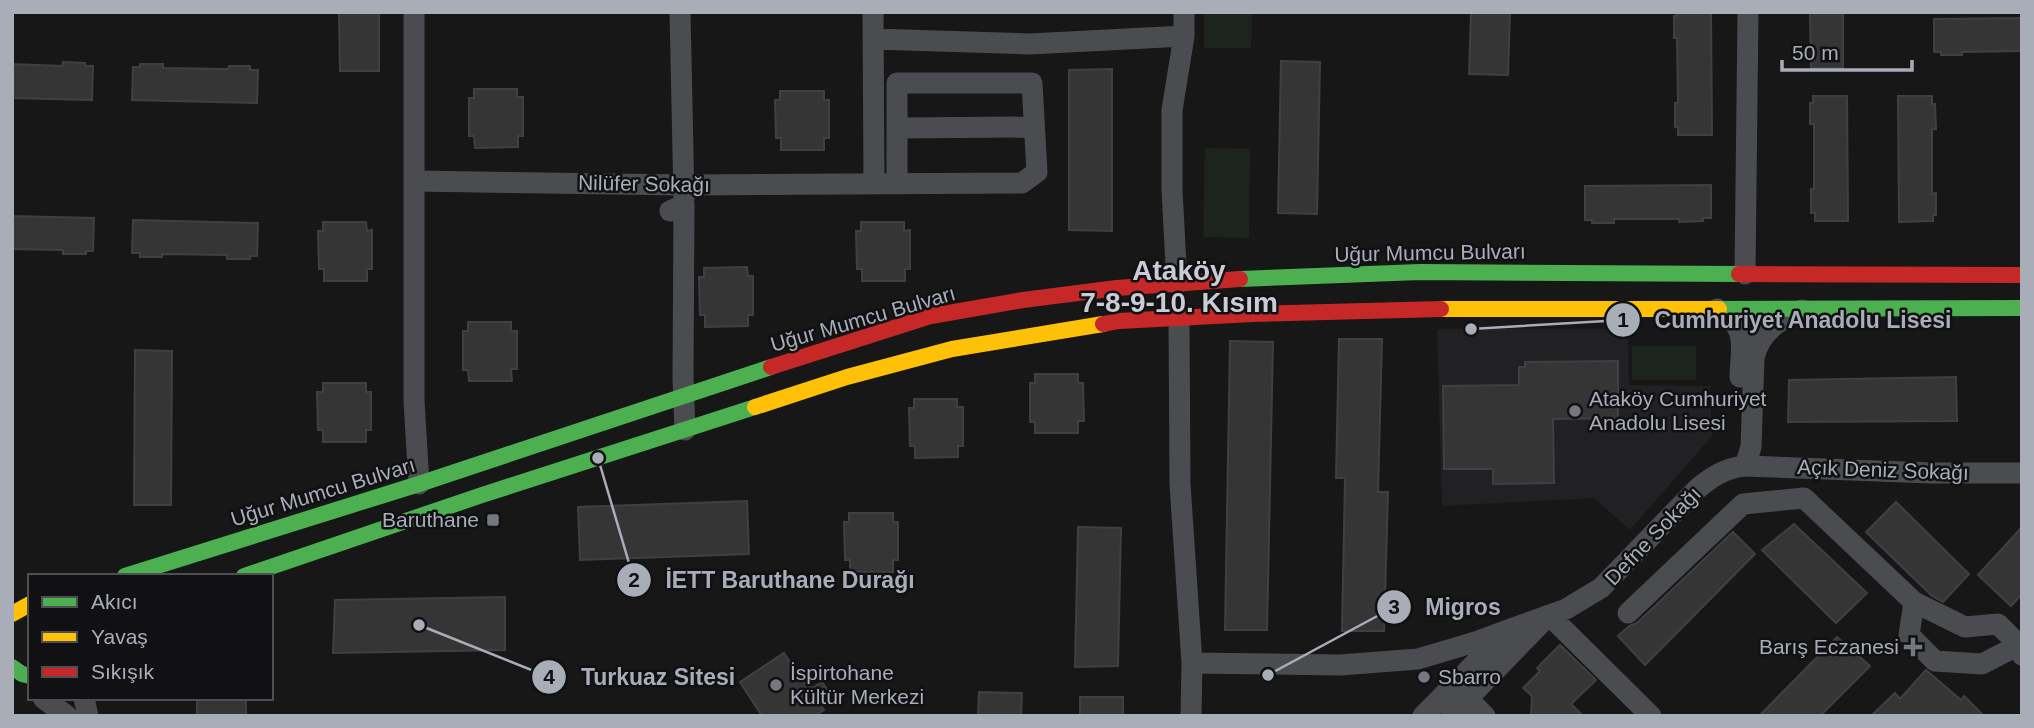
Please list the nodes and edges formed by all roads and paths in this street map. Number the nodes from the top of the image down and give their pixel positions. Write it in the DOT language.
graph roads {
  1 [pos="414,12"];
  2 [pos="681,12"];
  3 [pos="873,12"];
  4 [pos="1184,12"];
  5 [pos="1748,12"];
  6 [pos="1184,36"];
  7 [pos="873,39"];
  8 [pos="1034,127"];
  9 [pos="897,128"];
  10 [pos="414,181"];
  11 [pos="874,183"];
  12 [pos="897,183"];
  13 [pos="679,200"];
  14 [pos="2022,275"];
  15 [pos="1745,291"];
  16 [pos="1178,301"];
  17 [pos="2022,308"];
  18 [pos="1717,309"];
  19 [pos="1806,309"];
  20 [pos="684,395"];
  21 [pos="685,430"];
  22 [pos="1745,466"];
  23 [pos="2022,473"];
  24 [pos="419,484"];
  25 [pos="131,574"];
  26 [pos="250,574"];
  27 [pos="27,597"];
  28 [pos="1914,602"];
  29 [pos="1628,612"];
  30 [pos="12,614"];
  31 [pos="1549,615"];
  32 [pos="1508,630"];
  33 [pos="2020,650"];
  34 [pos="1192,663"];
  35 [pos="1461,692"];
  36 [pos="46,700"];
  37 [pos="67,716"];
  38 [pos="1191,716"];
  39 [pos="1423,716"];
  40 [pos="1451,716"];
  41 [pos="1485,716"];
  42 [pos="1651,716"];
  1 -- 10 [label="street"];
  2 -- 13 [label="street"];
  3 -- 7 [label="street"];
  4 -- 6 [label="street"];
  5 -- 15 [label="street"];
  6 -- 7 [label="street"];
  6 -- 16 [label="street"];
  7 -- 11 [label="street"];
  8 -- 9 [label="street"];
  8 -- 9 [label="street"];
  8 -- 12 [label="street, Nilüfer Sokağı"];
  9 -- 12 [label="street"];
  10 -- 13 [label="street, Nilüfer Sokağı"];
  10 -- 24 [label="street"];
  11 -- 12 [label="street, Nilüfer Sokağı"];
  11 -- 13 [label="street, Nilüfer Sokağı"];
  13 -- 20 [label="street"];
  14 -- 15 [label="main road, Uğur Mumcu Bulvarı"];
  15 -- 16 [label="main road, Uğur Mumcu Bulvarı"];
  15 -- 18 [label="main road, Uğur Mumcu Bulvarı"];
  15 -- 19 [label="main road, Uğur Mumcu Bulvarı"];
  16 -- 18 [label="main road, Uğur Mumcu Bulvarı"];
  16 -- 20 [label="main road, Uğur Mumcu Bulvarı"];
  16 -- 21 [label="main road, Uğur Mumcu Bulvarı"];
  16 -- 34 [label="street"];
  17 -- 19 [label="main road, Uğur Mumcu Bulvarı"];
  18 -- 22 [label="street"];
  19 -- 22 [label="street"];
  20 -- 21 [label="street"];
  20 -- 24 [label="main road, Uğur Mumcu Bulvarı"];
  21 -- 26 [label="main road, Uğur Mumcu Bulvarı"];
  22 -- 23 [label="street, Açık Deniz Sokağı"];
  22 -- 31 [label="street, Defne Sokağı"];
  24 -- 25 [label="main road, Uğur Mumcu Bulvarı"];
  27 -- 30 [label="main road"];
  28 -- 29 [label="street"];
  28 -- 33 [label="street"];
  28 -- 33 [label="street"];
  31 -- 32 [label="street, Defne Sokağı"];
  31 -- 35 [label="street"];
  31 -- 42 [label="street"];
  32 -- 34 [label="street, Defne Sokağı"];
  32 -- 35 [label="street"];
  34 -- 38 [label="street"];
  35 -- 39 [label="street"];
  35 -- 40 [label="street"];
  35 -- 41 [label="street"];
  36 -- 37 [label="street"];
}
